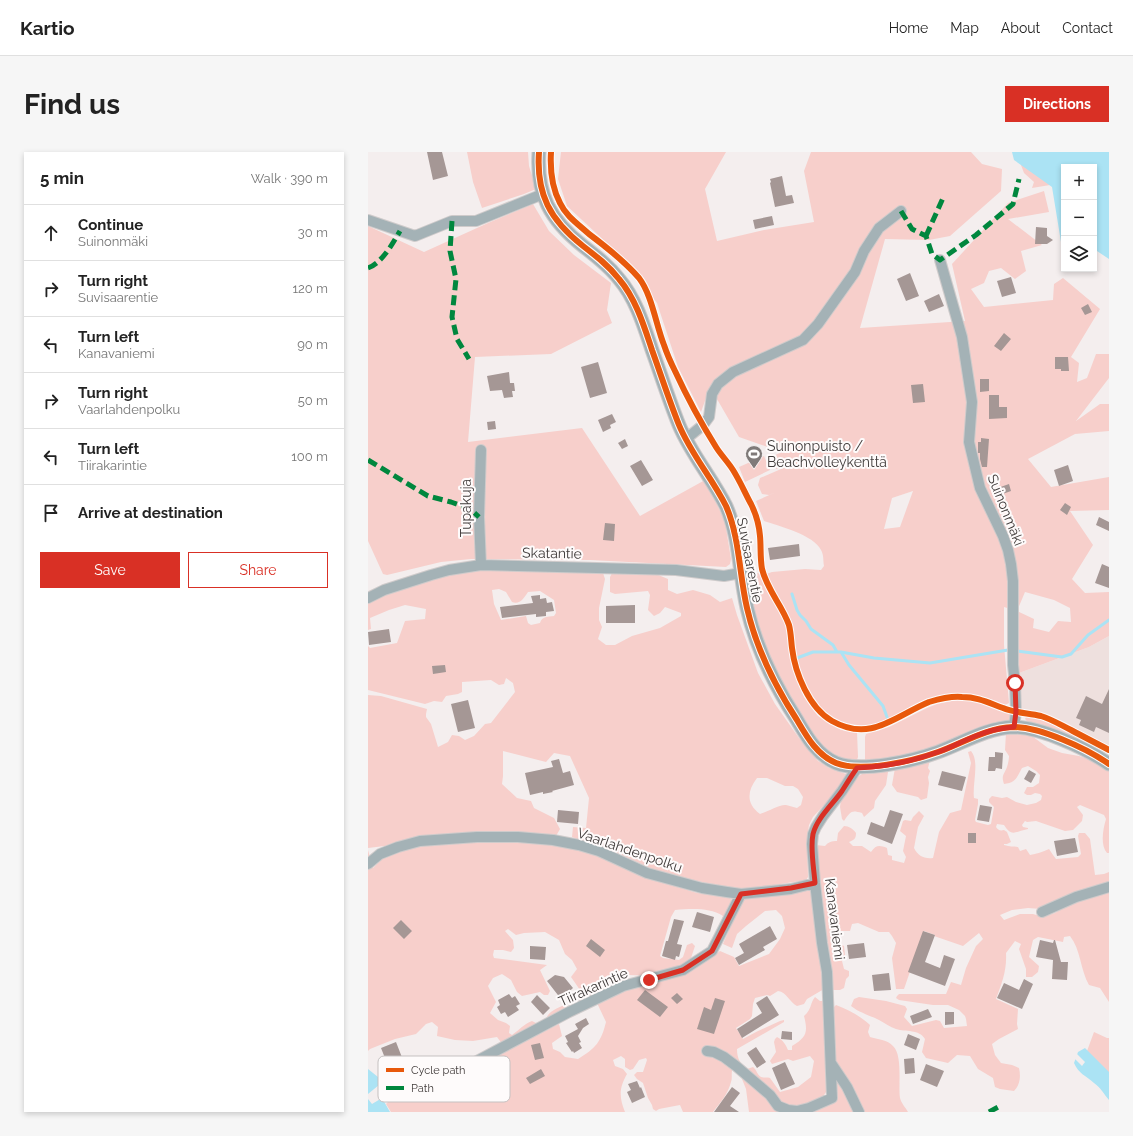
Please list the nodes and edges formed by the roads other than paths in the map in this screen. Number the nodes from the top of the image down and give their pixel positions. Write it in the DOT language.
graph roads {
  1 [pos="539,152"];
  2 [pos="542,194"];
  3 [pos="901,211"];
  4 [pos="368,220"];
  5 [pos="940,260"];
  6 [pos="686,439"];
  7 [pos="481,450"];
  8 [pos="481,565"];
  9 [pos="741,573"];
  10 [pos="368,598"];
  11 [pos="1014,727"];
  12 [pos="1109,764"];
  13 [pos="857,768"];
  14 [pos="368,864"];
  15 [pos="815,883"];
  16 [pos="1109,888"];
  17 [pos="741,894"];
  18 [pos="1042,912"];
  19 [pos="707,1051"];
  20 [pos="486,1056"];
  21 [pos="831,1062"];
  22 [pos="859,1112"];
  1 -- 2 [label="street, Suvisaarentie"];
  2 -- 4 [label="street"];
  2 -- 6 [label="street, Suvisaarentie"];
  3 -- 6 [label="street"];
  5 -- 11 [label="street, Suinonmäki"];
  6 -- 9 [label="street, Suvisaarentie"];
  7 -- 8 [label="street, Tupakuja"];
  8 -- 9 [label="street, Skatantie"];
  8 -- 10 [label="street, Skatantie"];
  9 -- 13 [label="street, Suvisaarentie"];
  11 -- 12 [label="street, Suvisaarentie"];
  11 -- 13 [label="street, Suvisaarentie"];
  13 -- 15 [label="street, Kanavaniemi"];
  14 -- 17 [label="street, Vaarlahdenpolku"];
  15 -- 17 [label="street, Vaarlahdenpolku"];
  15 -- 21 [label="street, Kanavaniemi"];
  16 -- 18 [label="street"];
  17 -- 20 [label="street, Tiirakarintie"];
  19 -- 21 [label="street, Kanavaniemi"];
  21 -- 22 [label="street"];
}
